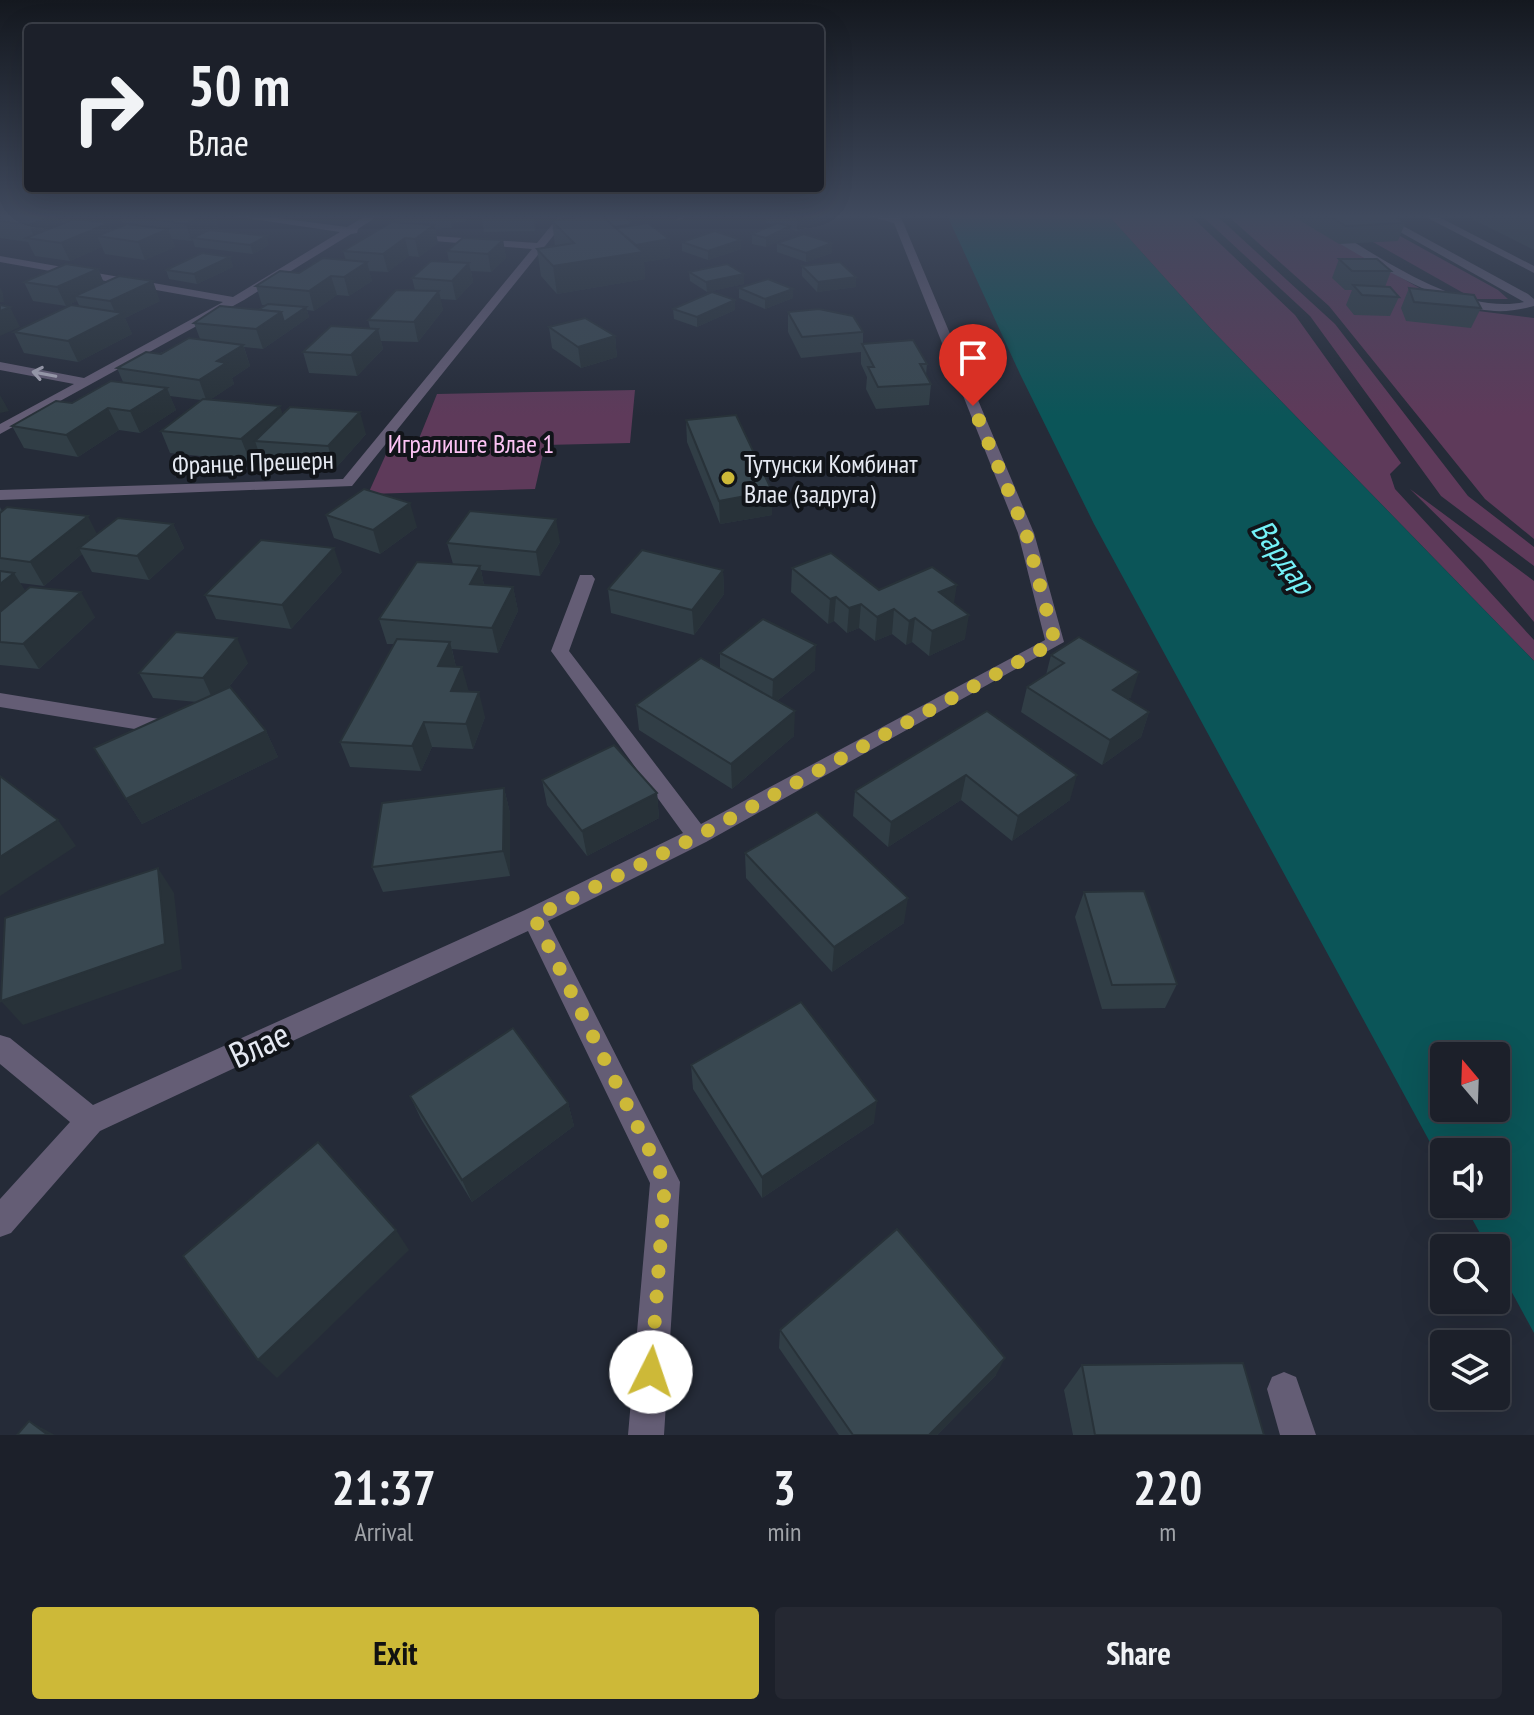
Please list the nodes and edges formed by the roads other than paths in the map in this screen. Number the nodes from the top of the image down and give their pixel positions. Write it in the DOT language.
graph roads {
  1 [pos="128,282"];
  2 [pos="266,282"];
  3 [pos="509,282"];
  4 [pos="922,282"];
  5 [pos="1421,282"];
  6 [pos="1497,282"];
  7 [pos="234,301"];
  8 [pos="1532,301"];
  9 [pos="0,366"];
  10 [pos="88,383"];
  11 [pos="0,430"];
  12 [pos="0,495"];
  13 [pos="586,579"];
  14 [pos="0,700"];
  15 [pos="159,726"];
  16 [pos="698,836"];
  17 [pos="534,917"];
  18 [pos="0,1047"];
  19 [pos="90,1121"];
  20 [pos="0,1222"];
  21 [pos="1284,1389"];
  22 [pos="646,1435"];
  23 [pos="1298,1435"];
  1 -- 7 [label="street"];
  2 -- 7 [label="street"];
  3 -- 12 [label="street, Францe Прешерн"];
  4 -- 16 [label="street, Влае"];
  5 -- 8 [label="street"];
  6 -- 8 [label="street"];
  7 -- 10 [label="street"];
  10 -- 9 [label="street, one-way"];
  10 -- 11 [label="street"];
  13 -- 16 [label="street"];
  14 -- 15 [label="street"];
  16 -- 17 [label="street, Влае"];
  17 -- 19 [label="street, Влае"];
  17 -- 22 [label="street"];
  18 -- 19 [label="street"];
  19 -- 20 [label="street"];
  21 -- 23 [label="street"];
}
